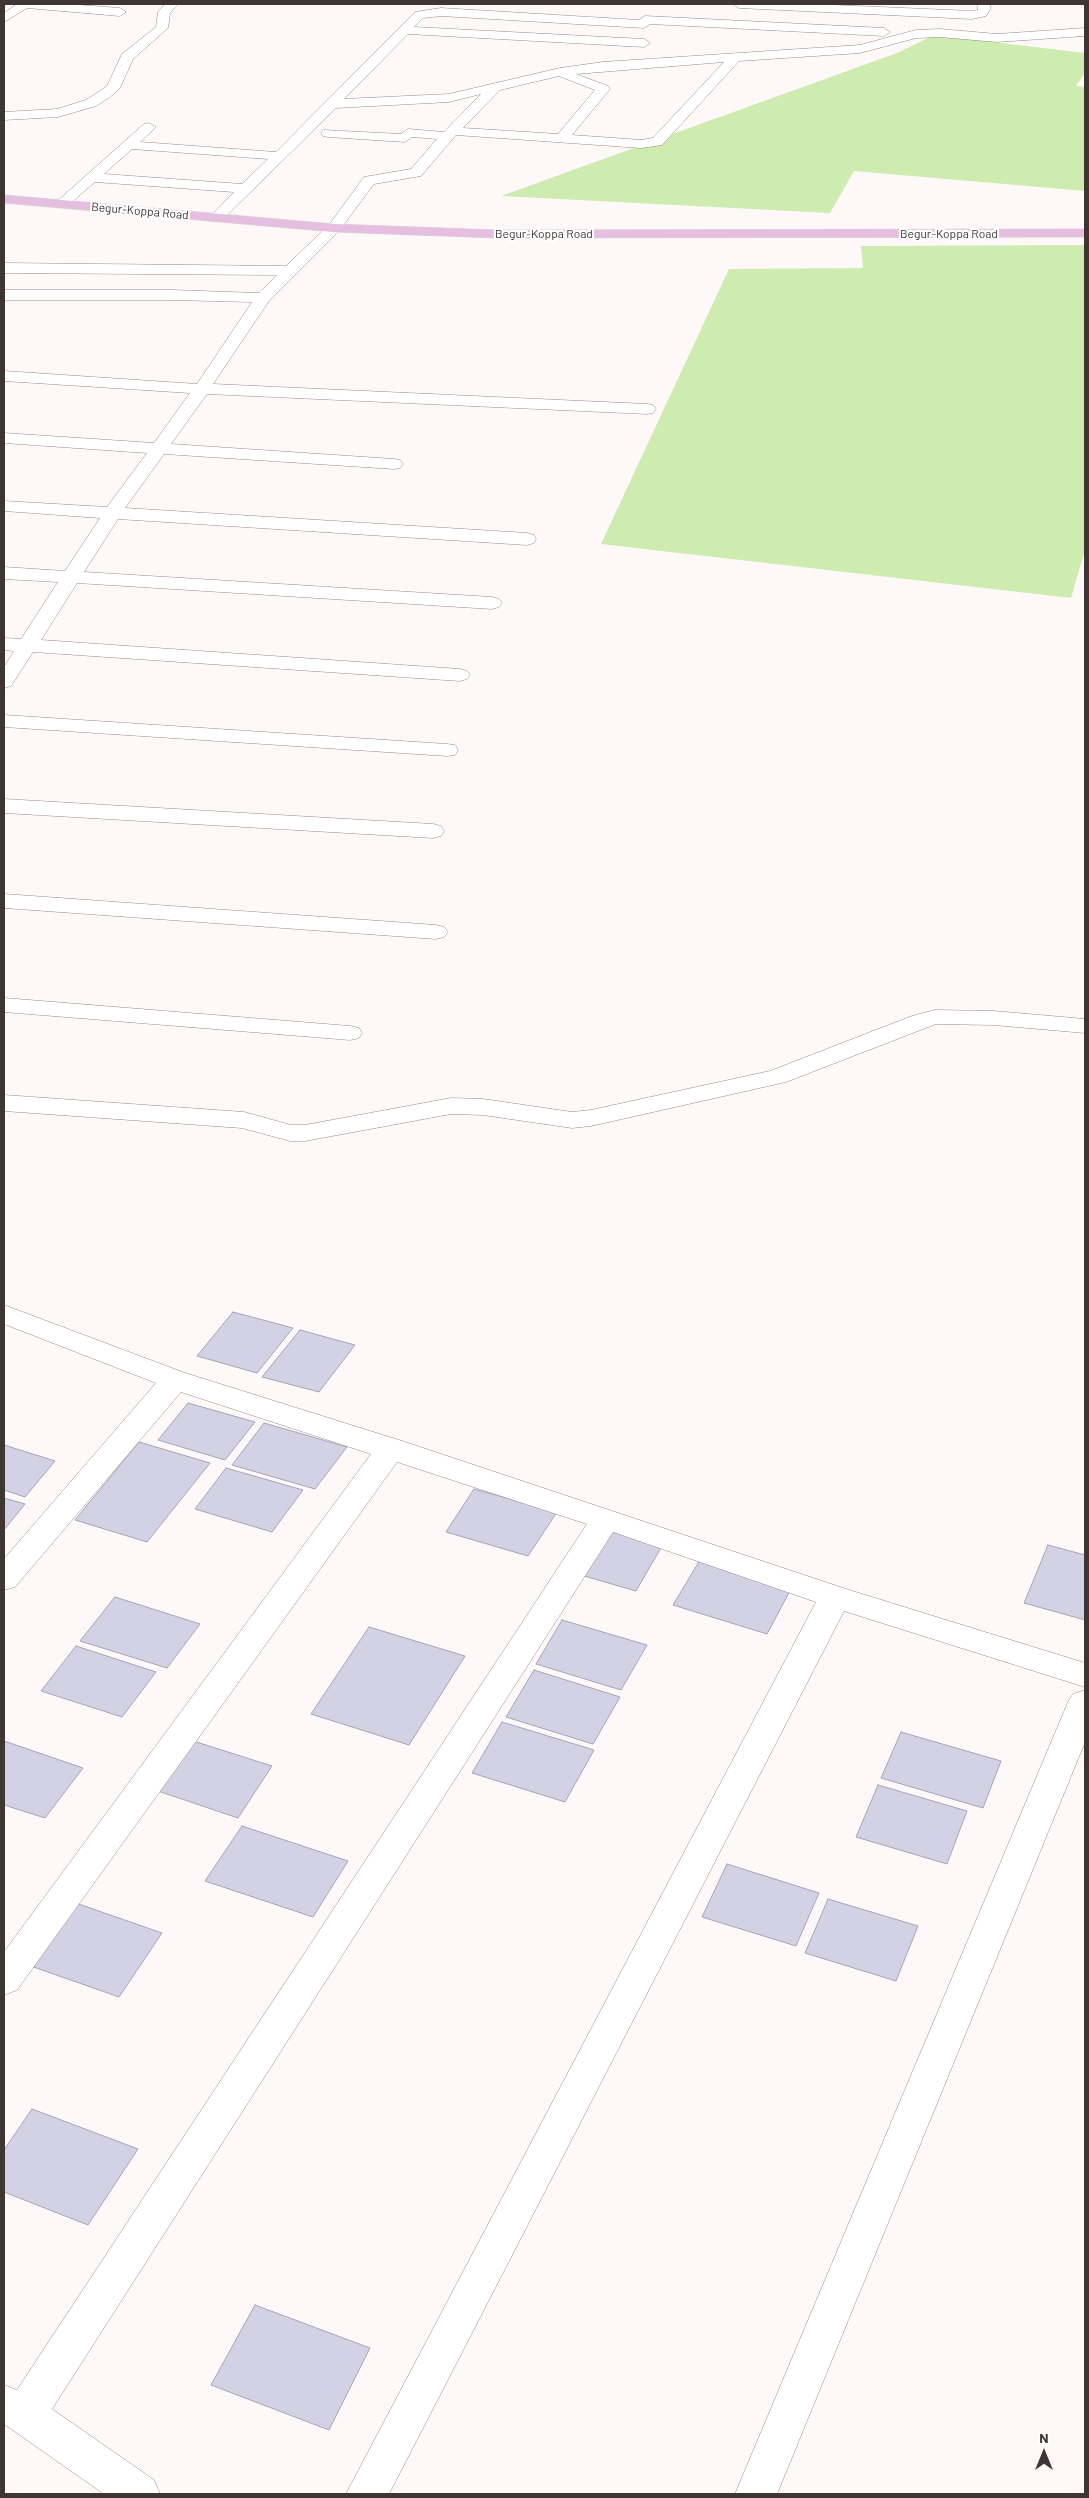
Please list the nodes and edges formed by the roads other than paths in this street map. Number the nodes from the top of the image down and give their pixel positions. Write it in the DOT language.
graph roads {
  1 [pos="25,4"];
  2 [pos="172,4"];
  3 [pos="739,4"];
  4 [pos="983,4"];
  5 [pos="645,5"];
  6 [pos="777,5"];
  7 [pos="120,12"];
  8 [pos="4,18"];
  9 [pos="645,22"];
  10 [pos="405,30"];
  11 [pos="1085,32"];
  12 [pos="916,34"];
  13 [pos="997,38"];
  14 [pos="644,43"];
  15 [pos="1066,46"];
  16 [pos="736,56"];
  17 [pos="622,65"];
  18 [pos="560,72"];
  19 [pos="494,89"];
  20 [pos="332,104"];
  21 [pos="4,116"];
  22 [pos="149,127"];
  23 [pos="328,133"];
  24 [pos="450,134"];
  25 [pos="563,137"];
  26 [pos="128,145"];
  27 [pos="279,156"];
  28 [pos="91,177"];
  29 [pos="245,189"];
  30 [pos="4,199"];
  31 [pos="61,204"];
  32 [pos="216,218"];
  33 [pos="334,228"];
  34 [pos="1085,233"];
  35 [pos="4,268"];
  36 [pos="291,271"];
  37 [pos="4,295"];
  38 [pos="263,298"];
  39 [pos="4,376"];
  40 [pos="202,389"];
  41 [pos="647,410"];
  42 [pos="4,438"];
  43 [pos="161,447"];
  44 [pos="394,464"];
  45 [pos="4,506"];
  46 [pos="112,513"];
  47 [pos="527,539"];
  48 [pos="4,573"];
  49 [pos="71,577"];
  50 [pos="492,603"];
  51 [pos="4,644"];
  52 [pos="28,645"];
  53 [pos="460,675"];
  54 [pos="4,682"];
  55 [pos="4,720"];
  56 [pos="447,750"];
  57 [pos="4,806"];
  58 [pos="433,831"];
  59 [pos="4,902"];
  60 [pos="436,932"];
  61 [pos="4,1005"];
  62 [pos="1085,1026"];
  63 [pos="350,1033"];
  64 [pos="4,1103"];
  65 [pos="4,1314"];
  66 [pos="175,1380"];
  67 [pos="391,1448"];
  68 [pos="606,1519"];
  69 [pos="4,1579"];
  70 [pos="835,1597"];
  71 [pos="1085,1675"];
  72 [pos="1085,1702"];
  73 [pos="4,1980"];
  74 [pos="15,2409"];
  75 [pos="139,2494"];
  76 [pos="367,2494"];
  77 [pos="756,2494"];
  1 -- 7 [label="street"];
  1 -- 8 [label="street"];
  2 -- 21 [label="street"];
  3 -- 6 [label="street"];
  4 -- 6 [label="street"];
  5 -- 9 [label="street"];
  9 -- 10 [label="street"];
  9 -- 12 [label="street"];
  9 -- 14 [label="street"];
  10 -- 14 [label="street"];
  10 -- 20 [label="street"];
  11 -- 13 [label="street"];
  12 -- 13 [label="street"];
  12 -- 16 [label="street"];
  13 -- 15 [label="street"];
  14 -- 17 [label="street"];
  16 -- 17 [label="street"];
  16 -- 25 [label="street"];
  17 -- 18 [label="street"];
  18 -- 19 [label="street"];
  18 -- 25 [label="street"];
  19 -- 20 [label="street"];
  19 -- 24 [label="street"];
  20 -- 27 [label="street"];
  22 -- 26 [label="street"];
  23 -- 24 [label="street"];
  24 -- 25 [label="street"];
  24 -- 33 [label="street"];
  26 -- 27 [label="street"];
  26 -- 28 [label="street"];
  27 -- 29 [label="street"];
  28 -- 29 [label="street"];
  28 -- 31 [label="street"];
  29 -- 32 [label="street"];
  30 -- 31 [label="main road, Begur-Koppa Road"];
  31 -- 32 [label="main road, Begur-Koppa Road"];
  32 -- 33 [label="main road, Begur-Koppa Road"];
  33 -- 34 [label="main road, Begur-Koppa Road"];
  33 -- 36 [label="street"];
  35 -- 36 [label="street"];
  36 -- 38 [label="street"];
  37 -- 38 [label="street"];
  38 -- 40 [label="street"];
  39 -- 40 [label="street"];
  40 -- 41 [label="street"];
  40 -- 43 [label="street"];
  42 -- 43 [label="street"];
  43 -- 44 [label="street"];
  43 -- 46 [label="street"];
  45 -- 46 [label="street"];
  46 -- 47 [label="street"];
  46 -- 49 [label="street"];
  48 -- 49 [label="street"];
  49 -- 50 [label="street"];
  49 -- 52 [label="street"];
  51 -- 52 [label="street"];
  52 -- 53 [label="street"];
  52 -- 54 [label="street"];
  55 -- 56 [label="street"];
  57 -- 58 [label="street"];
  59 -- 60 [label="street"];
  61 -- 63 [label="street"];
  62 -- 64 [label="street"];
  65 -- 66 [label="street"];
  66 -- 67 [label="street"];
  66 -- 69 [label="street"];
  67 -- 68 [label="street"];
  67 -- 73 [label="street"];
  68 -- 70 [label="street"];
  68 -- 74 [label="street"];
  70 -- 71 [label="street"];
  70 -- 76 [label="street"];
  72 -- 77 [label="street"];
  74 -- 75 [label="street"];
}
